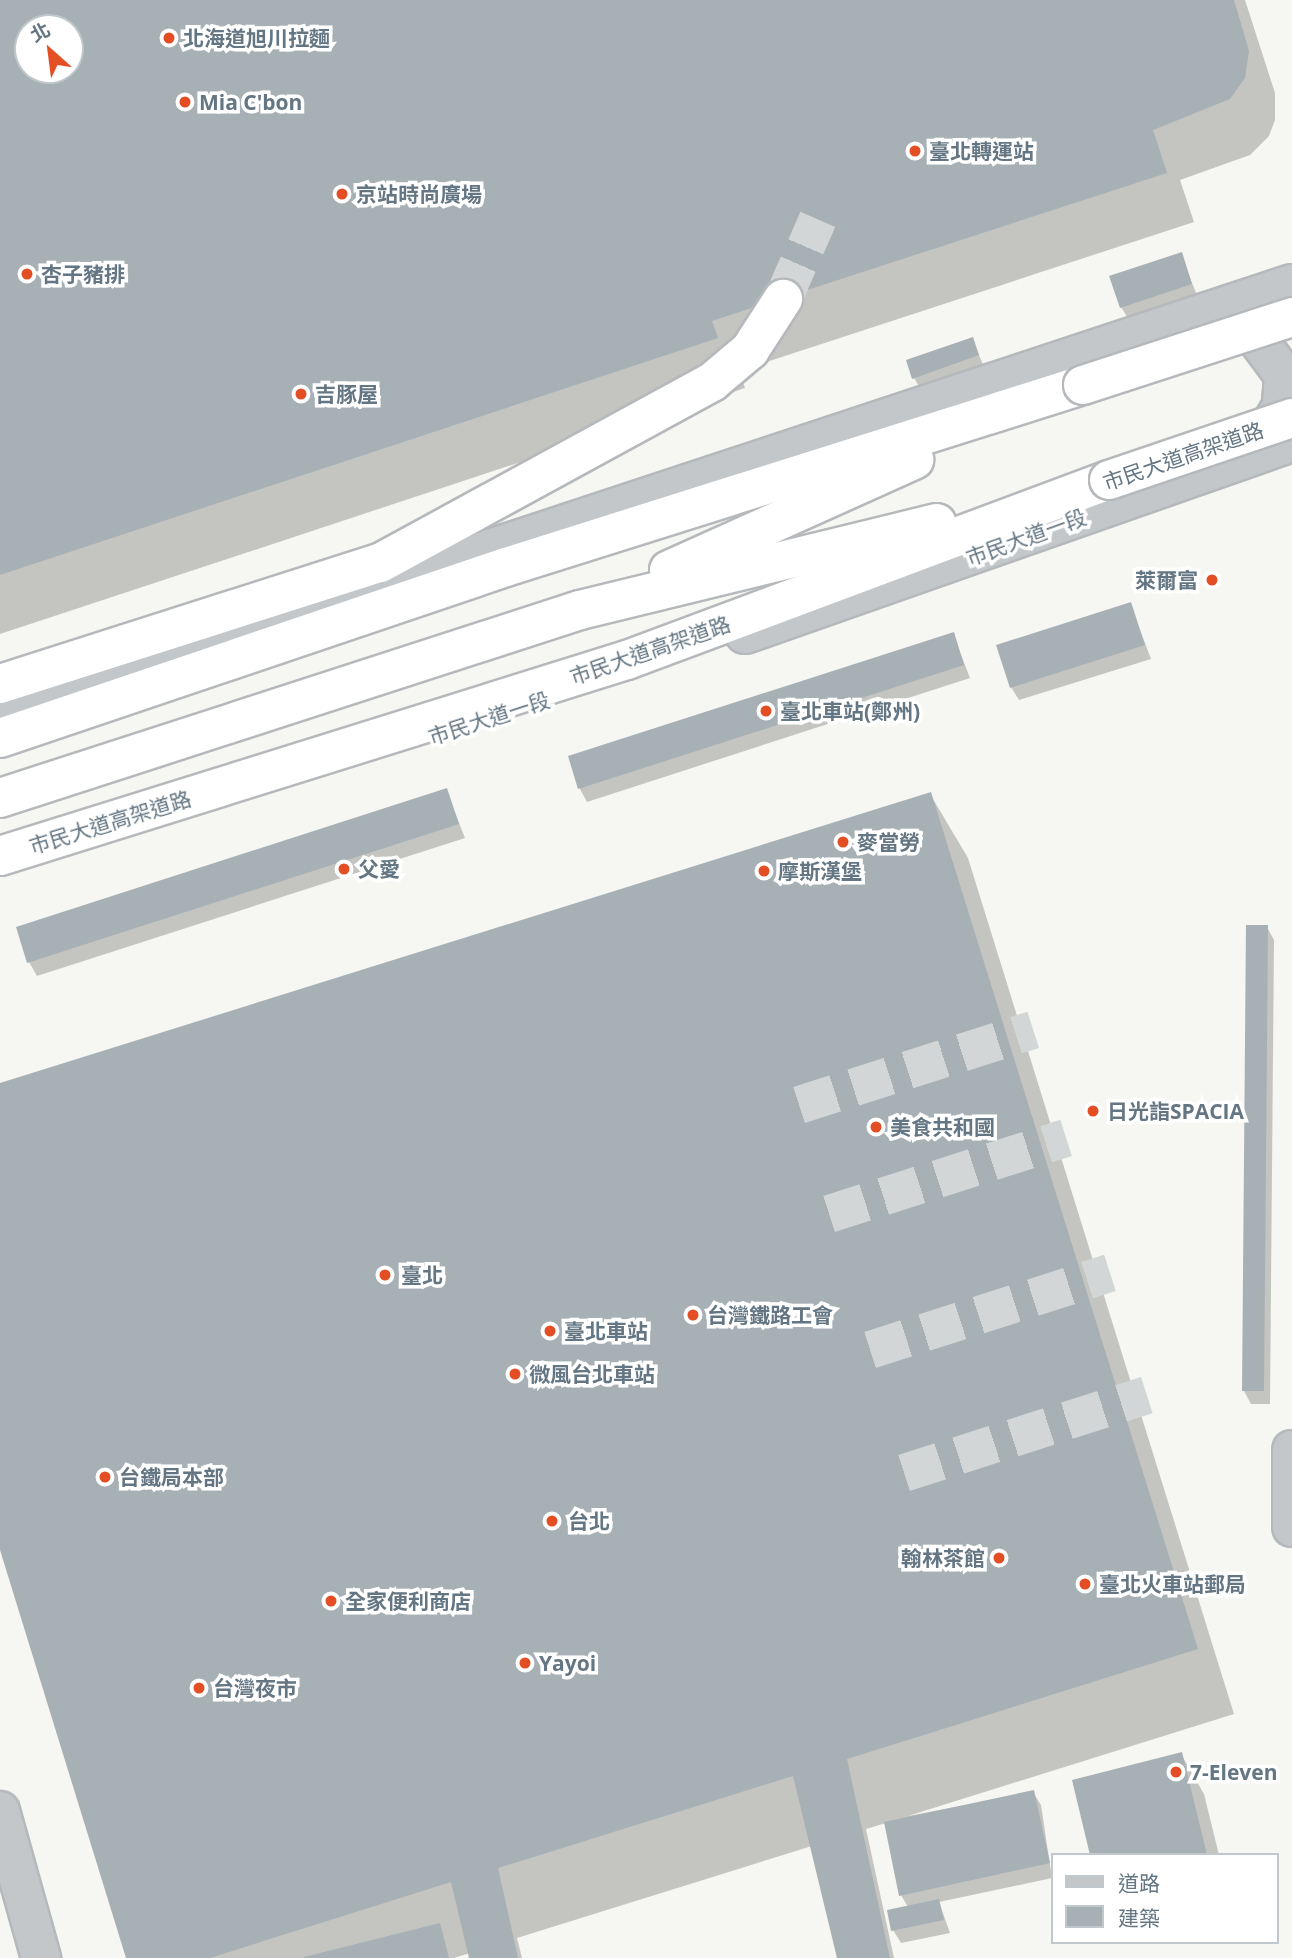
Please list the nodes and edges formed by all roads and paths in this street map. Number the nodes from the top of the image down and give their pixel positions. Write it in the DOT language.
graph roads {
  1 [pos="1292,284"];
  2 [pos="783,299"];
  3 [pos="1216,308"];
  4 [pos="1292,317"];
  5 [pos="1083,385"];
  6 [pos="1292,418"];
  7 [pos="1292,442"];
  8 [pos="1250,457"];
  9 [pos="1109,480"];
  10 [pos="580,610"];
  11 [pos="0,684"];
  12 [pos="0,711"];
  13 [pos="0,738"];
  14 [pos="0,798"];
  15 [pos="0,856"];
  16 [pos="0,874"];
  17 [pos="1292,1450"];
  18 [pos="1292,1514"];
  19 [pos="1292,1527"];
  20 [pos="0,1811"];
  21 [pos="41,1958"];
  1 -- 3 [label="street"];
  2 -- 11 [label="highway"];
  3 -- 8 [label="street"];
  3 -- 12 [label="street"];
  4 -- 5 [label="highway, bridge"];
  5 -- 10 [label="highway"];
  5 -- 13 [label="highway"];
  6 -- 9 [label="highway, 市民大道高架道路, bridge"];
  7 -- 8 [label="street, 市民大道一段"];
  8 -- 16 [label="street, 市民大道一段"];
  9 -- 10 [label="highway"];
  9 -- 15 [label="highway, 市民大道高架道路"];
  10 -- 14 [label="highway"];
  17 -- 18 [label="street"];
  18 -- 19 [label="street"];
  20 -- 21 [label="street"];
}
